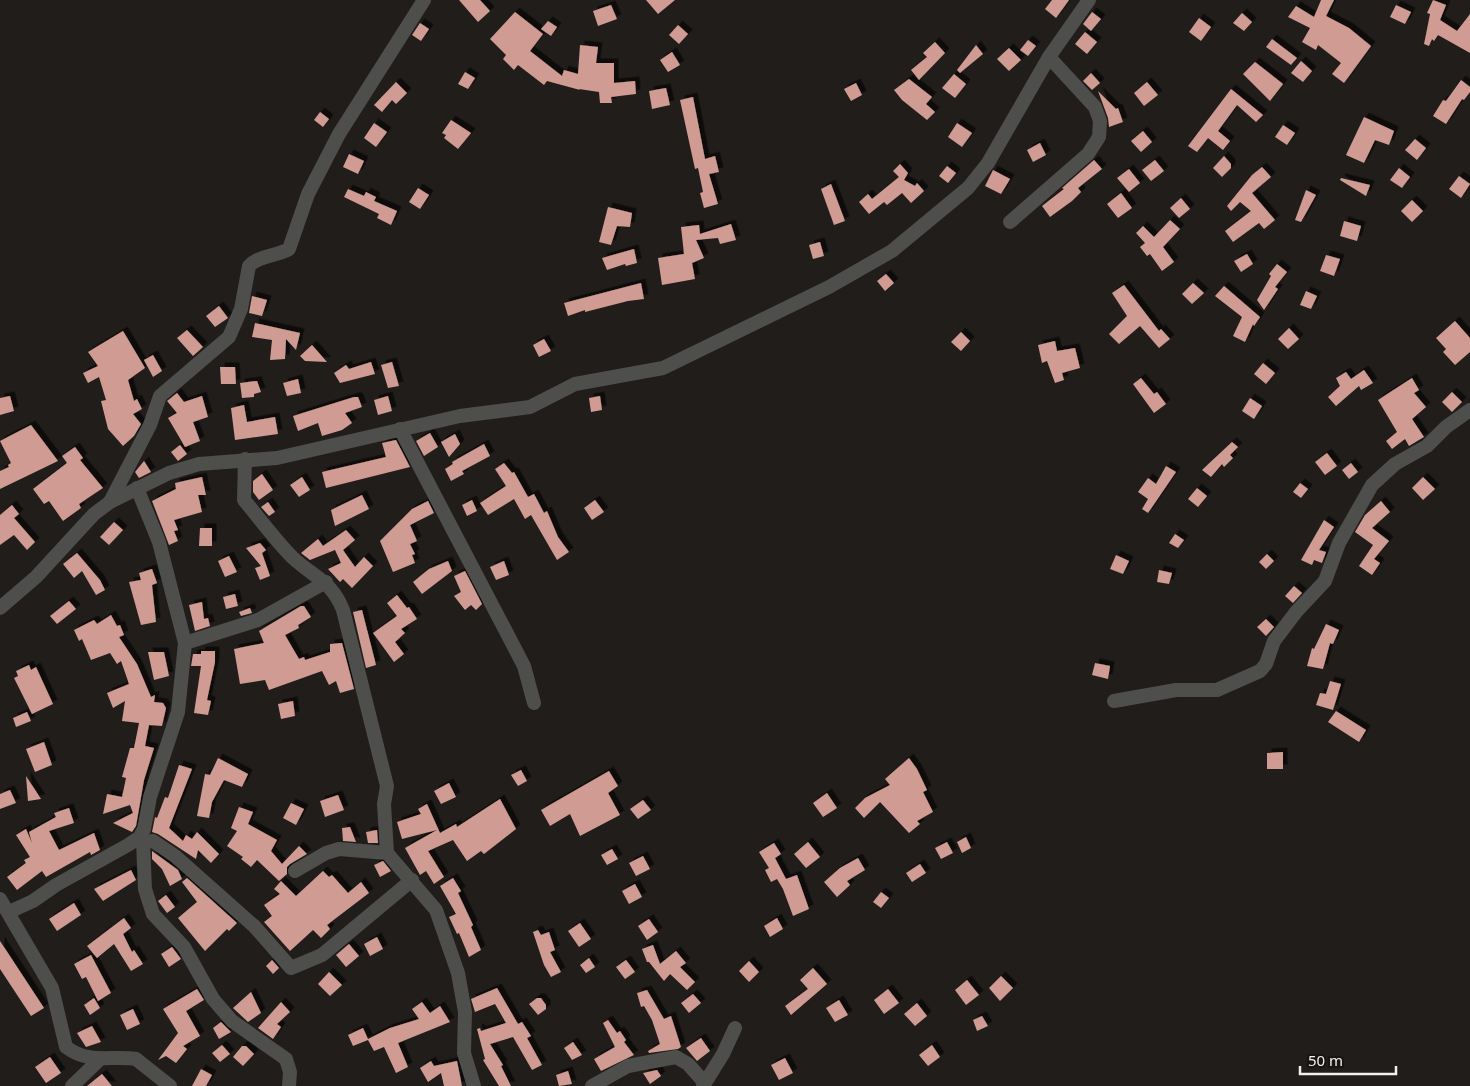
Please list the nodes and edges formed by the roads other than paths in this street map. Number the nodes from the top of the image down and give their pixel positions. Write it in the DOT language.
graph roads {
  1 [pos="424,0"];
  2 [pos="1089,0"];
  3 [pos="1049,57"];
  4 [pos="1010,222"];
  5 [pos="1470,410"];
  6 [pos="400,429"];
  7 [pos="245,459"];
  8 [pos="137,488"];
  9 [pos="110,502"];
  10 [pos="326,582"];
  11 [pos="0,608"];
  12 [pos="185,643"];
  13 [pos="1114,701"];
  14 [pos="534,703"];
  15 [pos="141,840"];
  16 [pos="387,853"];
  17 [pos="295,871"];
  18 [pos="412,880"];
  19 [pos="0,899"];
  20 [pos="10,912"];
  21 [pos="735,1028"];
  22 [pos="99,1060"];
  23 [pos="703,1084"];
  24 [pos="72,1086"];
  25 [pos="170,1086"];
  26 [pos="290,1086"];
  27 [pos="474,1086"];
  28 [pos="592,1086"];
  1 -- 9 [label="street"];
  2 -- 3 [label="street"];
  3 -- 4 [label="street"];
  3 -- 6 [label="street"];
  5 -- 13 [label="street"];
  6 -- 7 [label="street"];
  6 -- 14 [label="street"];
  7 -- 8 [label="street"];
  7 -- 10 [label="street"];
  8 -- 9 [label="street"];
  8 -- 12 [label="street"];
  9 -- 11 [label="street"];
  10 -- 12 [label="street"];
  10 -- 16 [label="street"];
  12 -- 15 [label="street"];
  15 -- 18 [label="street"];
  15 -- 20 [label="street"];
  15 -- 26 [label="street"];
  16 -- 17 [label="street"];
  16 -- 18 [label="street"];
  18 -- 27 [label="street"];
  19 -- 20 [label="street"];
  20 -- 22 [label="street"];
  21 -- 23 [label="street"];
  22 -- 24 [label="street"];
  22 -- 25 [label="street"];
  23 -- 28 [label="street"];
}
